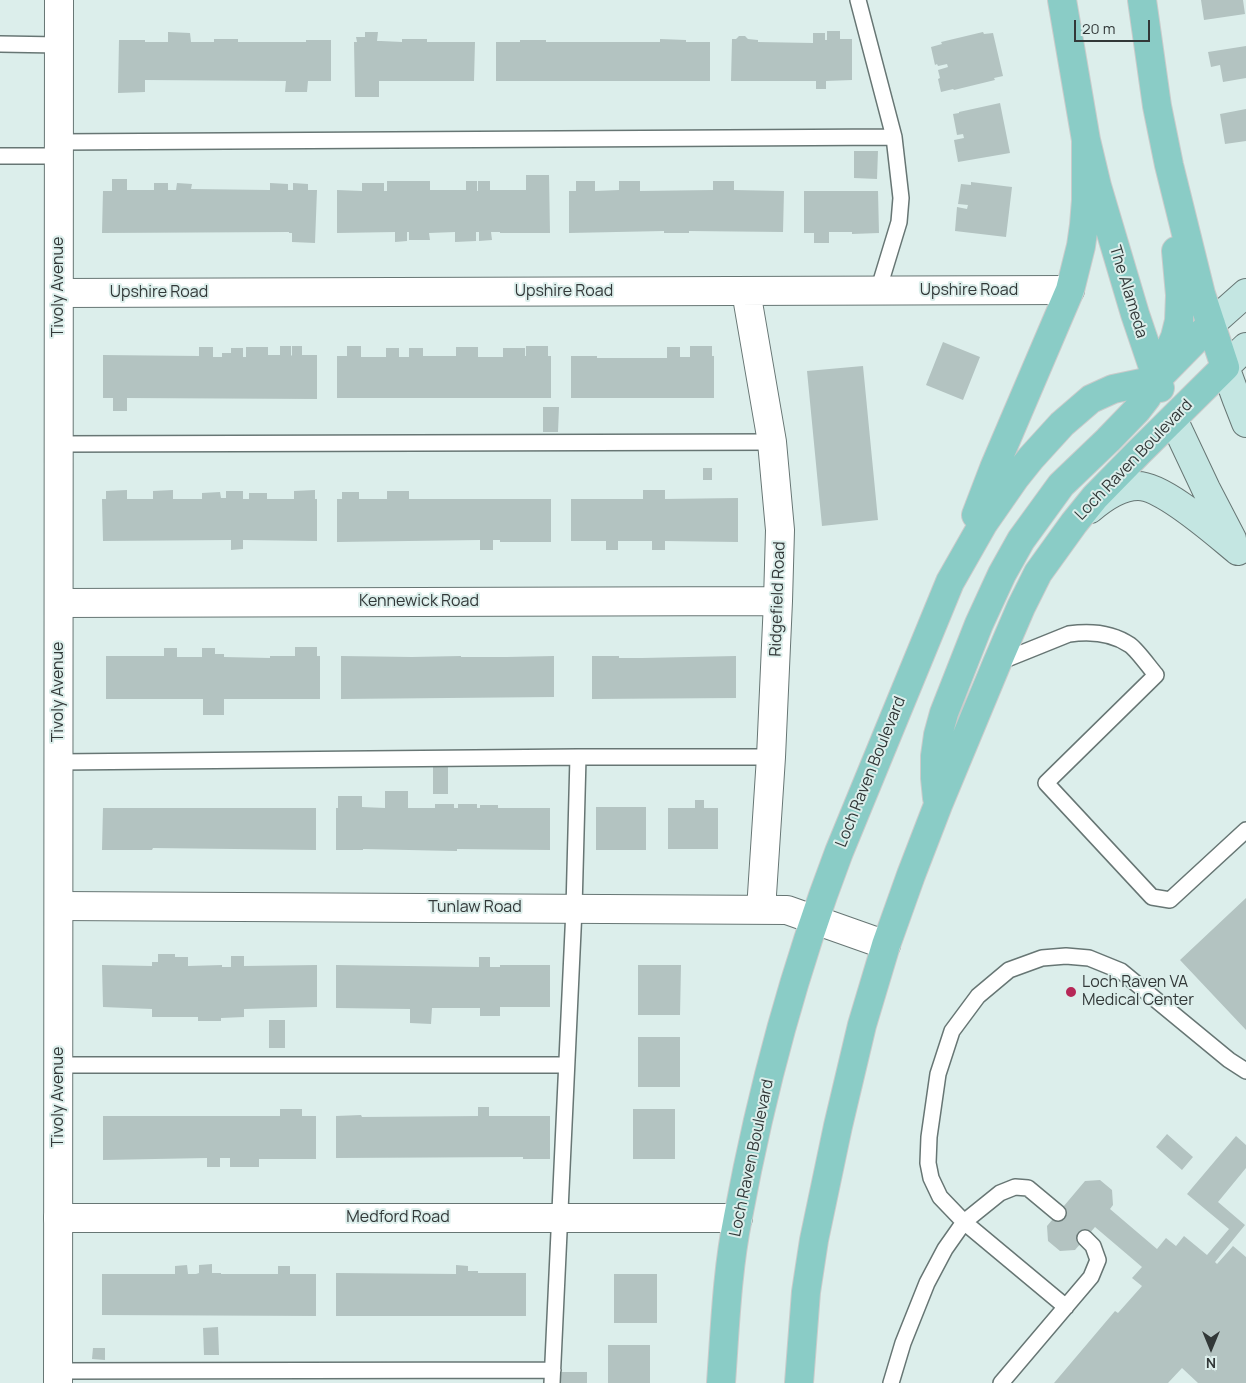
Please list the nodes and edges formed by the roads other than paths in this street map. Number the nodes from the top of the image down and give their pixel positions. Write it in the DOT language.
graph roads {
  1 [pos="59,0"];
  2 [pos="858,0"];
  3 [pos="1062,0"];
  4 [pos="1142,0"];
  5 [pos="0,44"];
  6 [pos="59,44"];
  7 [pos="894,137"];
  8 [pos="1086,140"];
  9 [pos="59,149"];
  10 [pos="0,156"];
  11 [pos="1169,165"];
  12 [pos="1070,290"];
  13 [pos="746,291"];
  14 [pos="878,291"];
  15 [pos="1246,293"];
  16 [pos="59,294"];
  17 [pos="1210,324"];
  18 [pos="1246,348"];
  19 [pos="1236,367"];
  20 [pos="1156,380"];
  21 [pos="1173,419"];
  22 [pos="1246,423"];
  23 [pos="772,442"];
  24 [pos="59,444"];
  25 [pos="1074,523"];
  26 [pos="1242,559"];
  27 [pos="950,582"];
  28 [pos="778,600"];
  29 [pos="59,603"];
  30 [pos="997,663"];
  31 [pos="578,757"];
  32 [pos="771,758"];
  33 [pos="59,762"];
  34 [pos="938,804"];
  35 [pos="1246,830"];
  36 [pos="59,906"];
  37 [pos="574,909"];
  38 [pos="761,910"];
  39 [pos="815,919"];
  40 [pos="886,944"];
  41 [pos="59,1065"];
  42 [pos="566,1065"];
  43 [pos="1246,1071"];
  44 [pos="1058,1213"];
  45 [pos="58,1218"];
  46 [pos="560,1218"];
  47 [pos="738,1218"];
  48 [pos="964,1222"];
  49 [pos="1085,1238"];
  50 [pos="1066,1307"];
  51 [pos="553,1376"];
  52 [pos="58,1377"];
  53 [pos="720,1383"];
  54 [pos="799,1383"];
  55 [pos="891,1383"];
  56 [pos="1001,1383"];
  1 -- 6 [label="street, Tivoly Avenue"];
  2 -- 7 [label="lane"];
  3 -- 8 [label="main road, The Alameda"];
  4 -- 11 [label="main road"];
  5 -- 6 [label="lane"];
  6 -- 9 [label="street, Tivoly Avenue"];
  7 -- 9 [label="lane"];
  7 -- 14 [label="lane"];
  8 -- 12 [label="main road"];
  8 -- 20 [label="main road, The Alameda"];
  9 -- 10 [label="lane"];
  9 -- 16 [label="street, Tivoly Avenue"];
  11 -- 17 [label="main road"];
  11 -- 20 [label="main road"];
  12 -- 14 [label="street, Upshire Road"];
  12 -- 27 [label="main road"];
  13 -- 14 [label="street, Upshire Road"];
  13 -- 16 [label="street, Upshire Road"];
  13 -- 23 [label="street, Ridgefield Road"];
  15 -- 17 [label="main road"];
  16 -- 24 [label="street, Tivoly Avenue"];
  17 -- 19 [label="main road"];
  17 -- 20 [label="main road"];
  18 -- 19 [label="main road, Loch Raven Boulevard"];
  19 -- 21 [label="main road, Loch Raven Boulevard"];
  19 -- 22 [label="main road"];
  20 -- 21 [label="main road, The Alameda"];
  20 -- 27 [label="main road, Loch Raven Boulevard"];
  20 -- 34 [label="main road"];
  21 -- 25 [label="main road, Loch Raven Boulevard"];
  21 -- 26 [label="main road, The Alameda"];
  23 -- 24 [label="lane"];
  23 -- 28 [label="street, Ridgefield Road"];
  24 -- 29 [label="street, Tivoly Avenue"];
  25 -- 26 [label="main road"];
  25 -- 30 [label="main road, Loch Raven Boulevard"];
  27 -- 39 [label="main road, Loch Raven Boulevard"];
  28 -- 29 [label="street, Kennewick Road"];
  28 -- 32 [label="street, Ridgefield Road"];
  29 -- 33 [label="street, Tivoly Avenue"];
  30 -- 34 [label="main road, Loch Raven Boulevard"];
  30 -- 35 [label="lane"];
  31 -- 32 [label="lane"];
  31 -- 33 [label="lane"];
  31 -- 37 [label="lane"];
  32 -- 38 [label="street, Ridgefield Road"];
  33 -- 36 [label="street, Tivoly Avenue"];
  34 -- 40 [label="main road, Loch Raven Boulevard"];
  36 -- 37 [label="street, Tunlaw Road"];
  36 -- 41 [label="street, Tivoly Avenue"];
  37 -- 38 [label="street, Tunlaw Road"];
  37 -- 42 [label="lane"];
  38 -- 39 [label="street, Tunlaw Road"];
  39 -- 40 [label="street, Tunlaw Road"];
  39 -- 47 [label="main road, Loch Raven Boulevard"];
  40 -- 54 [label="main road, Loch Raven Boulevard"];
  41 -- 42 [label="lane"];
  41 -- 45 [label="street, Tivoly Avenue"];
  42 -- 46 [label="lane"];
  43 -- 48 [label="lane"];
  44 -- 48 [label="lane"];
  45 -- 46 [label="street, Medford Road"];
  45 -- 52 [label="street, Tivoly Avenue"];
  46 -- 47 [label="street, Medford Road"];
  46 -- 51 [label="lane"];
  47 -- 53 [label="main road, Loch Raven Boulevard"];
  48 -- 50 [label="lane"];
  48 -- 55 [label="lane"];
  49 -- 50 [label="lane"];
  50 -- 56 [label="lane"];
  51 -- 52 [label="lane"];
}
